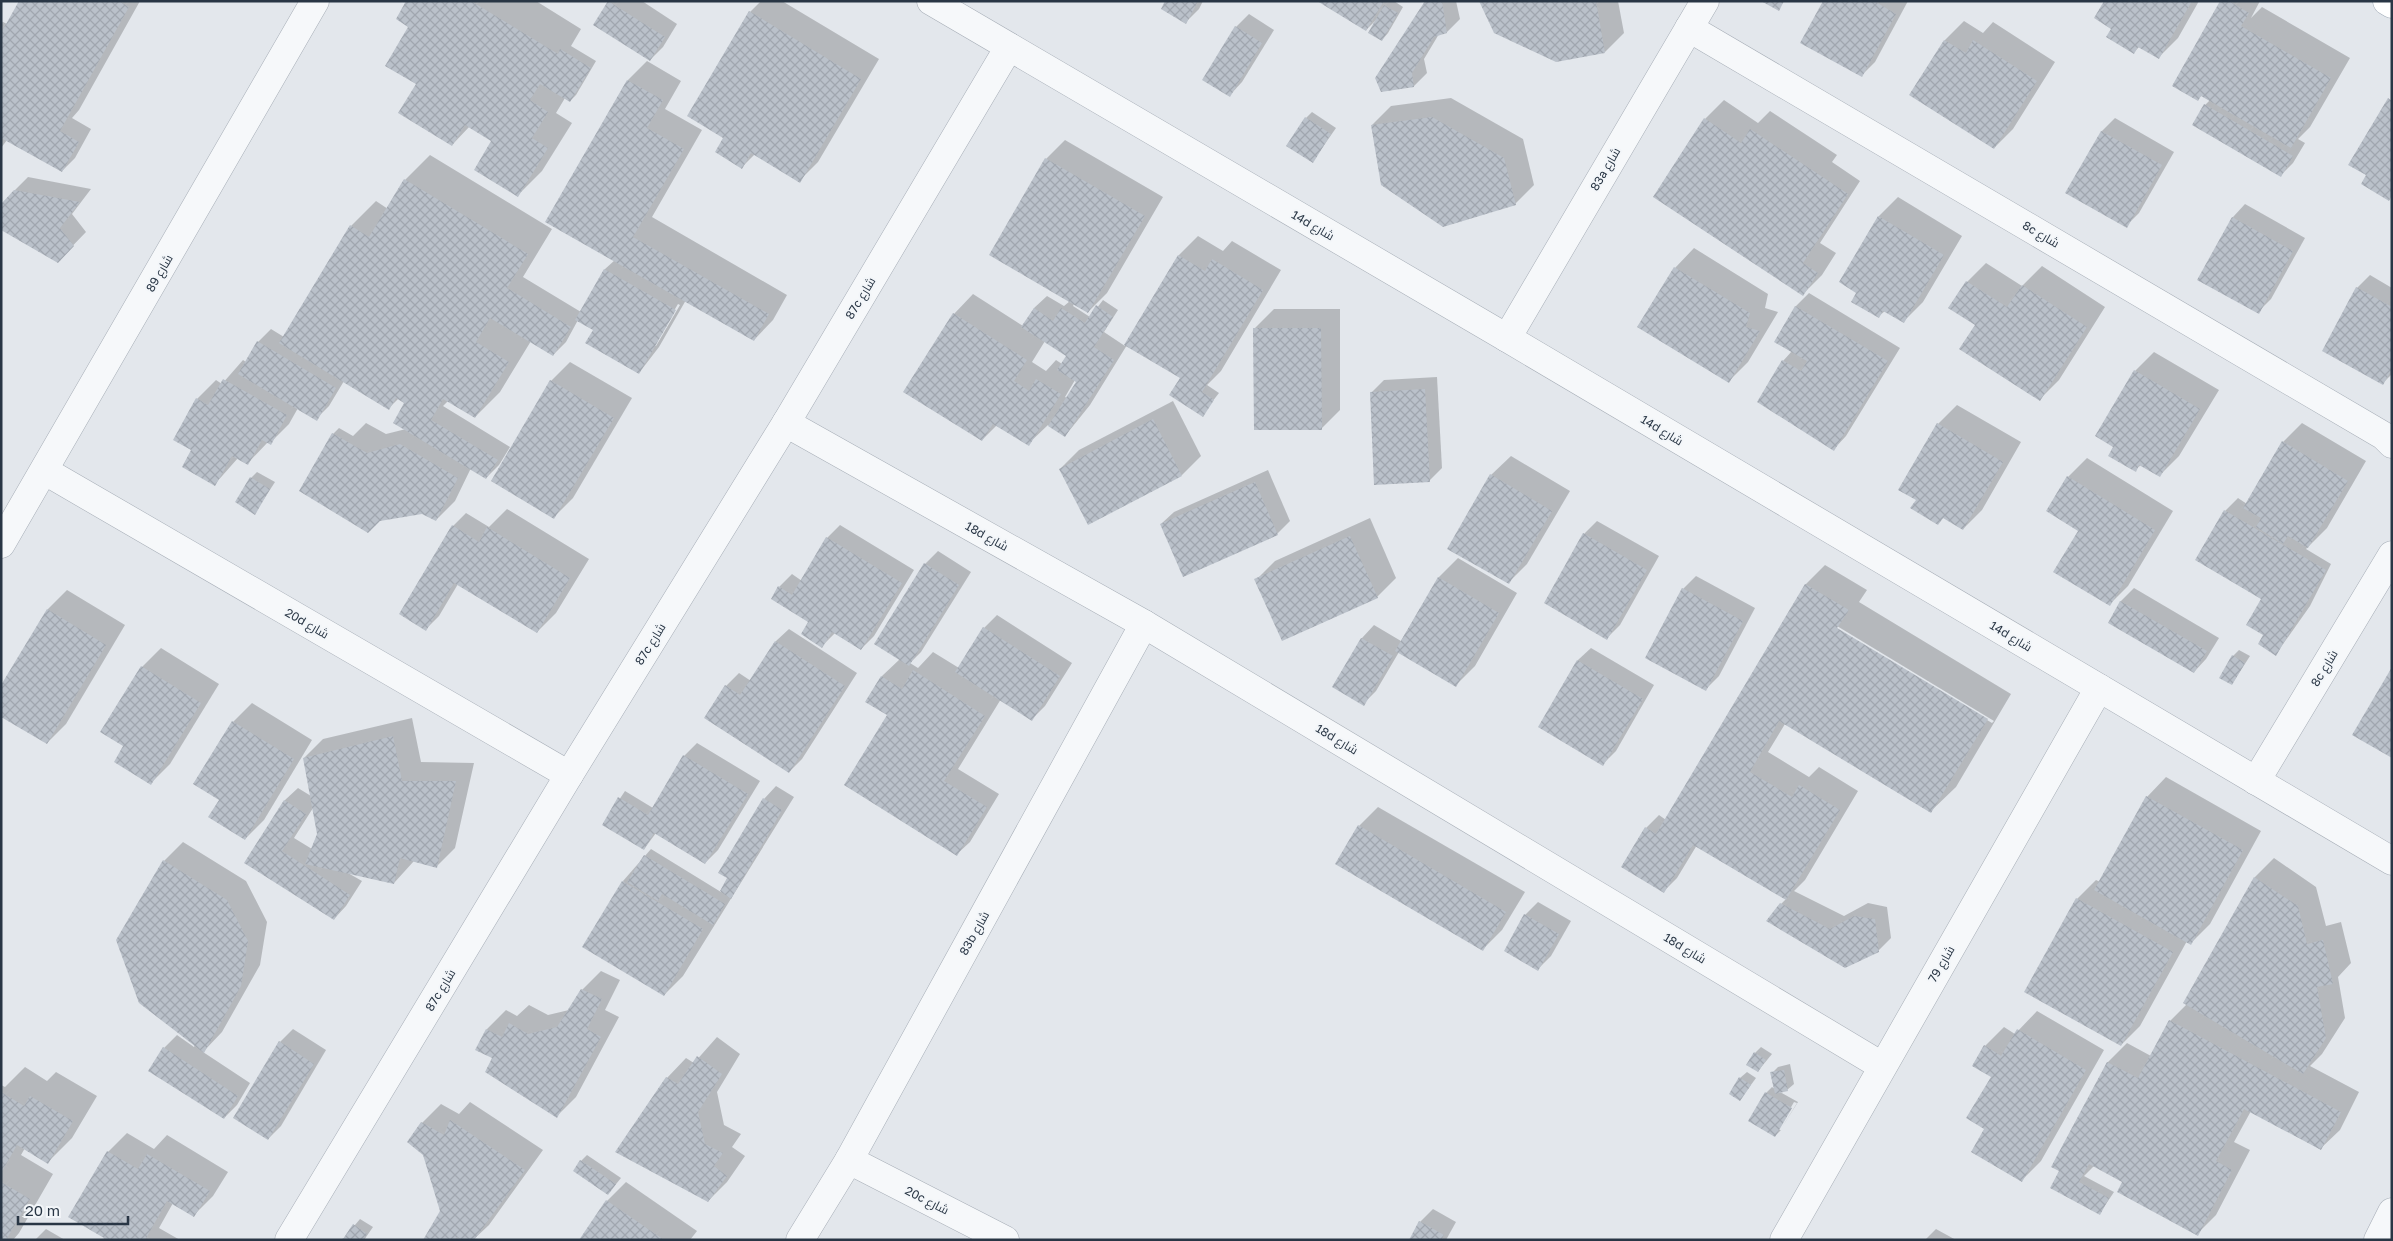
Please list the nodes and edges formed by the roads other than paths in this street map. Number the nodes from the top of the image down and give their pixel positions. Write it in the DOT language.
graph roads {
  1 [pos="315,1"];
  2 [pos="931,1"];
  3 [pos="1705,1"];
  4 [pos="2387,1"];
  5 [pos="2392,4"];
  6 [pos="1689,28"];
  7 [pos="1008,47"];
  8 [pos="1507,338"];
  9 [pos="786,423"];
  10 [pos="2392,444"];
  11 [pos="45,471"];
  12 [pos="1,544"];
  13 [pos="2392,555"];
  14 [pos="1144,624"];
  15 [pos="2099,688"];
  16 [pos="569,775"];
  17 [pos="2256,781"];
  18 [pos="2392,861"];
  19 [pos="1882,1066"];
  20 [pos="849,1160"];
  21 [pos="2392,1212"];
  22 [pos="289,1240"];
  23 [pos="800,1240"];
  24 [pos="1005,1240"];
  25 [pos="1784,1240"];
  26 [pos="2378,1240"];
  1 -- 11 [label="street, شارع 89"];
  2 -- 7 [label="street, 14d شارع"];
  3 -- 6 [label="street, 83a شارع"];
  4 -- 5 [label="main road"];
  6 -- 8 [label="street, 83a شارع"];
  6 -- 10 [label="street, 8c شارع"];
  7 -- 8 [label="street, 14d شارع"];
  7 -- 9 [label="street, 87c شارع"];
  8 -- 15 [label="street, 14d شارع"];
  9 -- 14 [label="street, 18d شارع"];
  9 -- 16 [label="street, 87c شارع"];
  11 -- 12 [label="street, شارع 89"];
  11 -- 16 [label="street, 20d شارع"];
  13 -- 17 [label="street, 8c شارع"];
  14 -- 19 [label="street, 18d شارع"];
  14 -- 20 [label="street, 83b شارع"];
  15 -- 17 [label="street, 14d شارع"];
  15 -- 19 [label="street, شارع 79"];
  16 -- 22 [label="street, 87c شارع"];
  17 -- 18 [label="street, 14d شارع"];
  19 -- 25 [label="street, شارع 79"];
  20 -- 23 [label="street, 83b شارع"];
  20 -- 24 [label="street, 20c شارع"];
  21 -- 26 [label="street"];
}
